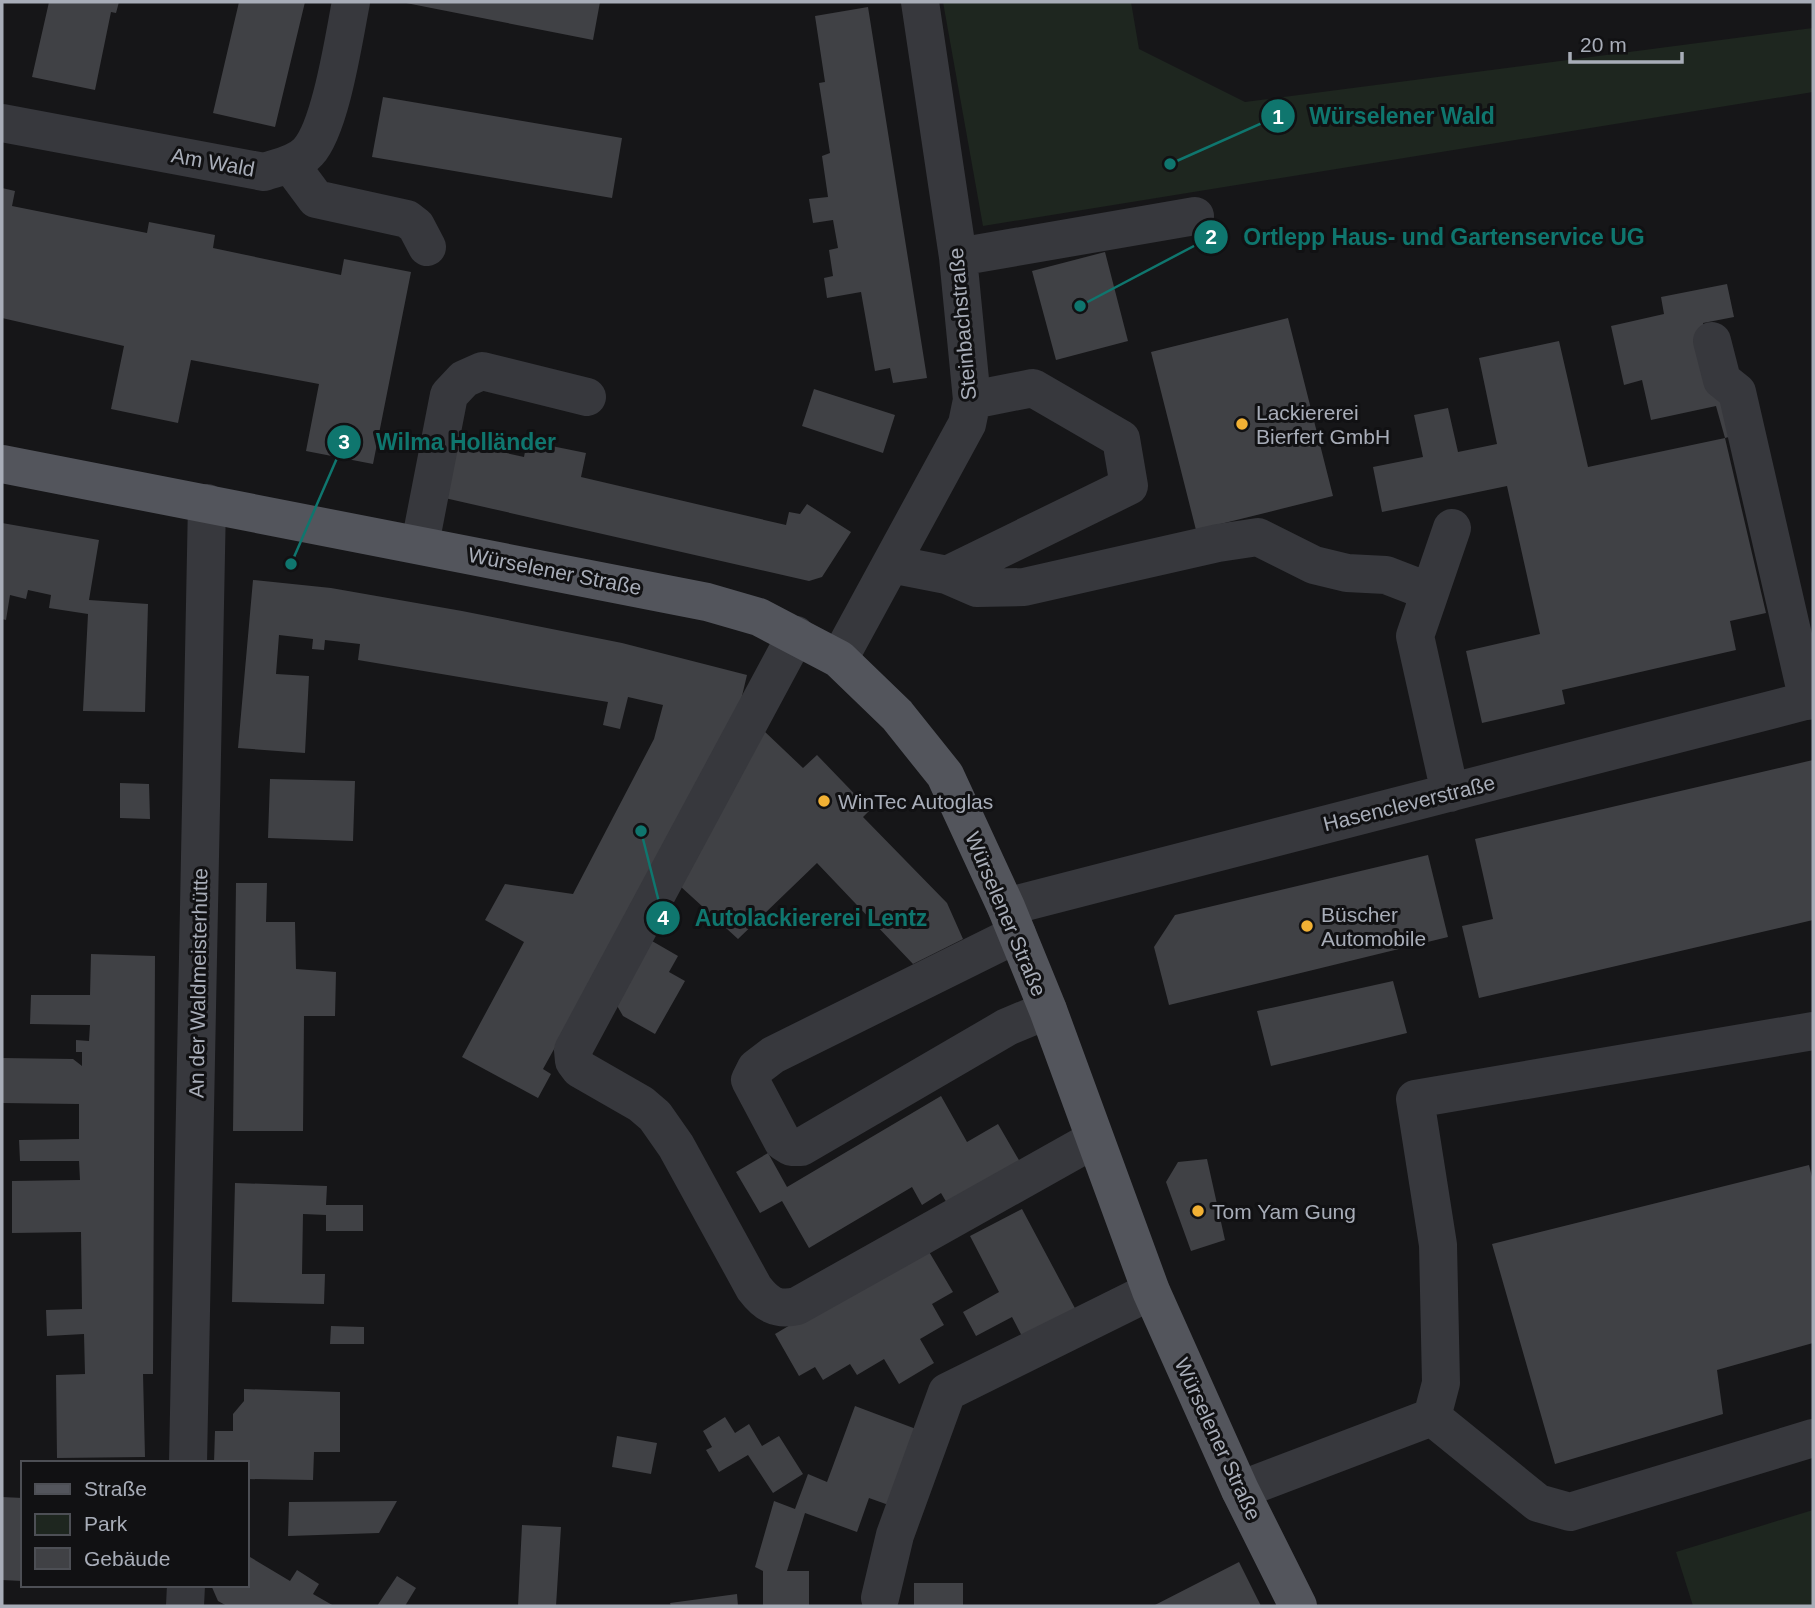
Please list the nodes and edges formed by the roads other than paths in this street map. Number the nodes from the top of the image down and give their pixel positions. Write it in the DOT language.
graph roads {
  1 [pos="351,2"];
  2 [pos="920,2"];
  3 [pos="2,123"];
  4 [pos="290,164"];
  5 [pos="1195,216"];
  6 [pos="427,247"];
  7 [pos="958,257"];
  8 [pos="1712,341"];
  9 [pos="587,397"];
  10 [pos="972,400"];
  11 [pos="2,464"];
  12 [pos="207,503"];
  13 [pos="1452,528"];
  14 [pos="420,544"];
  15 [pos="891,564"];
  16 [pos="947,575"];
  17 [pos="1430,592"];
  18 [pos="796,635"];
  19 [pos="839,659"];
  20 [pos="1811,700"];
  21 [pos="1450,793"];
  22 [pos="1011,921"];
  23 [pos="1048,1010"];
  24 [pos="1813,1031"];
  25 [pos="1093,1140"];
  26 [pos="1151,1292"];
  27 [pos="1432,1418"];
  28 [pos="1813,1438"];
  29 [pos="188,1461"];
  30 [pos="1240,1490"];
  31 [pos="186,1587"];
  32 [pos="880,1598"];
  33 [pos="185,1606"];
  34 [pos="1298,1606"];
  1 -- 4 [label="street"];
  2 -- 7 [label="street, Steinbachstraße"];
  3 -- 4 [label="street, Am Wald"];
  4 -- 6 [label="street"];
  5 -- 7 [label="street"];
  7 -- 10 [label="street, Steinbachstraße"];
  8 -- 20 [label="street"];
  9 -- 14 [label="street"];
  10 -- 15 [label="street, Steinbachstraße"];
  10 -- 16 [label="street"];
  11 -- 12 [label="main road, Würselener Straße"];
  12 -- 14 [label="main road, Würselener Straße"];
  12 -- 29 [label="street, An der Waldmeisterhütte"];
  13 -- 17 [label="street"];
  14 -- 18 [label="main road, Würselener Straße"];
  15 -- 16 [label="street"];
  15 -- 19 [label="street, Steinbachstraße"];
  16 -- 17 [label="street"];
  17 -- 21 [label="street"];
  18 -- 19 [label="main road, Würselener Straße"];
  18 -- 25 [label="street"];
  19 -- 22 [label="main road, Würselener Straße"];
  20 -- 21 [label="street, Hasencleverstraße"];
  21 -- 22 [label="street, Hasencleverstraße"];
  22 -- 23 [label="main road, Würselener Straße"];
  22 -- 23 [label="street, Hasencleverstraße"];
  23 -- 25 [label="main road, Würselener Straße"];
  24 -- 27 [label="street"];
  25 -- 26 [label="main road, Würselener Straße"];
  26 -- 30 [label="main road, Würselener Straße"];
  26 -- 32 [label="street"];
  27 -- 28 [label="street"];
  27 -- 30 [label="street"];
  30 -- 34 [label="main road, Würselener Straße"];
  31 -- 33 [label="street"];
}
